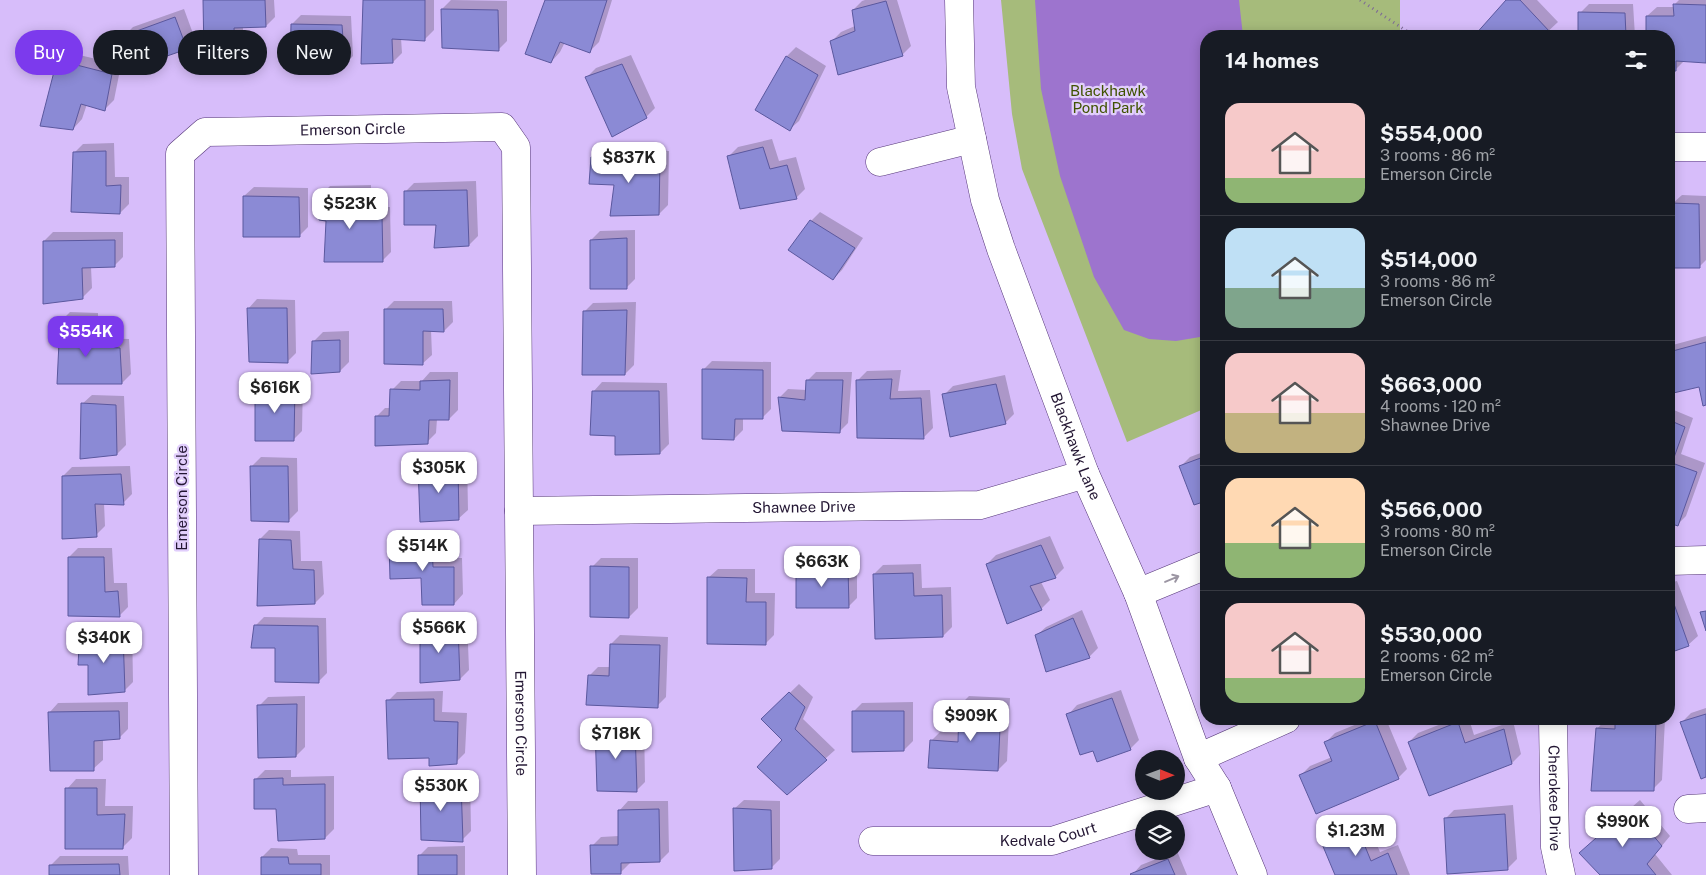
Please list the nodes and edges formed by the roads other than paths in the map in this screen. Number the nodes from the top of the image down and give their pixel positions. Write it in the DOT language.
graph roads {
  1 [pos="959,0"];
  2 [pos="972,139"];
  3 [pos="1675,147"];
  4 [pos="1706,147"];
  5 [pos="880,162"];
  6 [pos="1085,474"];
  7 [pos="519,511"];
  8 [pos="1706,560"];
  9 [pos="1675,562"];
  10 [pos="1200,567"];
  11 [pos="1138,593"];
  12 [pos="1272,725"];
  13 [pos="1553,725"];
  14 [pos="1198,758"];
  15 [pos="1217,788"];
  16 [pos="873,841"];
  17 [pos="184,875"];
  18 [pos="522,875"];
  19 [pos="1253,875"];
  20 [pos="1561,875"];
  1 -- 2 [label="street, Blackhawk Lane"];
  2 -- 5 [label="street"];
  2 -- 6 [label="street, Blackhawk Lane"];
  3 -- 4 [label="street"];
  6 -- 7 [label="street, Shawnee Drive"];
  6 -- 11 [label="street, Blackhawk Lane"];
  7 -- 17 [label="street, Emerson Circle"];
  7 -- 18 [label="street, Emerson Circle"];
  8 -- 9 [label="street"];
  11 -- 10 [label="street, one-way"];
  11 -- 14 [label="street, Blackhawk Lane"];
  12 -- 14 [label="street"];
  13 -- 20 [label="street, Cherokee Drive"];
  14 -- 15 [label="street, Blackhawk Lane"];
  15 -- 16 [label="street, Kedvale Court"];
  15 -- 19 [label="street, Blackhawk Lane"];
}
